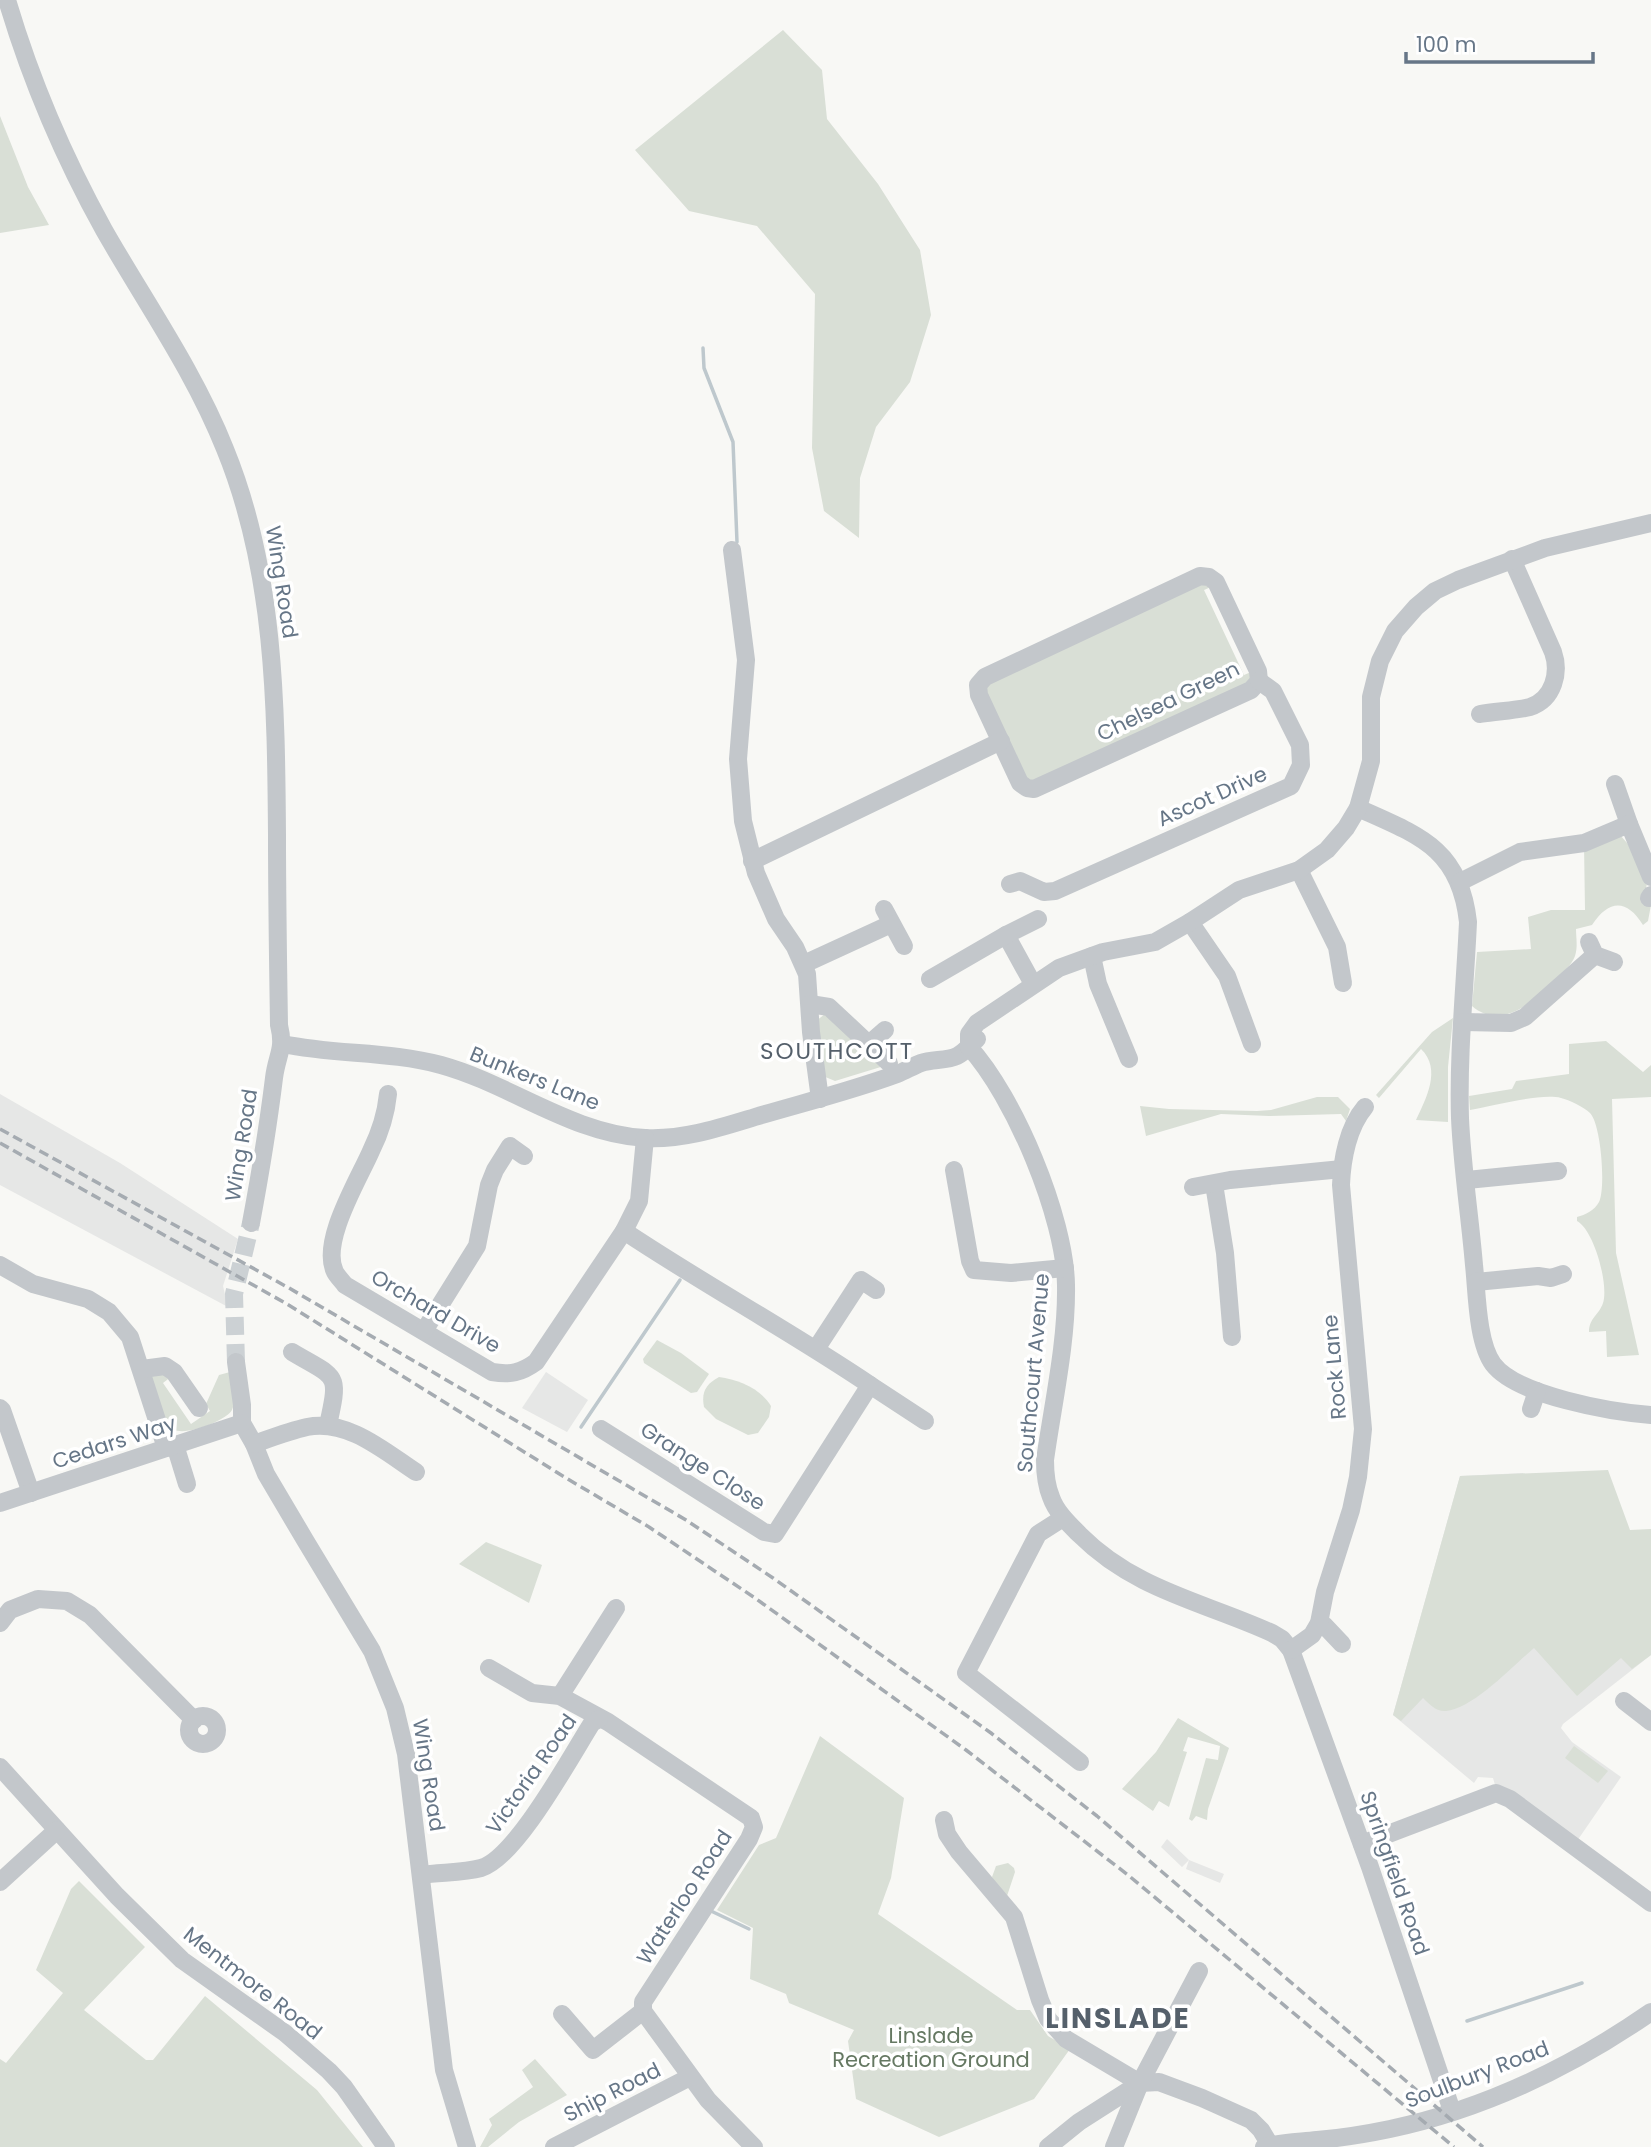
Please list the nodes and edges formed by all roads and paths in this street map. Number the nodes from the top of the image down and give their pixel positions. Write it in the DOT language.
graph roads {
  1 [pos="7,0"];
  2 [pos="1651,523"];
  3 [pos="732,550"];
  4 [pos="1513,559"];
  5 [pos="1259,681"];
  6 [pos="1480,713"];
  7 [pos="1001,741"];
  8 [pos="1615,785"];
  9 [pos="1358,808"];
  10 [pos="1629,824"];
  11 [pos="752,860"];
  12 [pos="1299,870"];
  13 [pos="1651,877"];
  14 [pos="1460,882"];
  15 [pos="1010,884"];
  16 [pos="1038,919"];
  17 [pos="1191,922"];
  18 [pos="1006,935"];
  19 [pos="904,946"];
  20 [pos="1091,956"];
  21 [pos="1614,962"];
  22 [pos="804,964"];
  23 [pos="1346,977"];
  24 [pos="930,979"];
  25 [pos="1033,984"];
  26 [pos="810,1004"];
  27 [pos="1464,1022"];
  28 [pos="885,1030"];
  29 [pos="283,1044"];
  30 [pos="869,1044"];
  31 [pos="1253,1044"];
  32 [pos="969,1046"];
  33 [pos="1128,1059"];
  34 [pos="889,1063"];
  35 [pos="388,1094"];
  36 [pos="820,1099"];
  37 [pos="1365,1107"];
  38 [pos="645,1138"];
  39 [pos="524,1156"];
  40 [pos="1342,1168"];
  41 [pos="1550,1168"];
  42 [pos="961,1178"];
  43 [pos="1467,1180"];
  44 [pos="1214,1184"];
  45 [pos="1194,1188"];
  46 [pos="251,1223"];
  47 [pos="624,1231"];
  48 [pos="0,1265"];
  49 [pos="1065,1268"];
  50 [pos="1563,1274"];
  51 [pos="1476,1282"];
  52 [pos="876,1290"];
  53 [pos="424,1331"];
  54 [pos="1231,1337"];
  55 [pos="816,1349"];
  56 [pos="292,1352"];
  57 [pos="236,1362"];
  58 [pos="142,1369"];
  59 [pos="870,1385"];
  60 [pos="1537,1391"];
  61 [pos="0,1408"];
  62 [pos="199,1408"];
  63 [pos="1531,1409"];
  64 [pos="1651,1415"];
  65 [pos="925,1421"];
  66 [pos="242,1423"];
  67 [pos="328,1425"];
  68 [pos="601,1429"];
  69 [pos="254,1444"];
  70 [pos="171,1447"];
  71 [pos="416,1472"];
  72 [pos="187,1484"];
  73 [pos="32,1493"];
  74 [pos="0,1503"];
  75 [pos="1063,1518"];
  76 [pos="616,1608"];
  77 [pos="0,1623"];
  78 [pos="1319,1623"];
  79 [pos="1342,1644"];
  80 [pos="1291,1650"];
  81 [pos="489,1668"];
  82 [pos="560,1696"];
  83 [pos="1624,1702"];
  84 [pos="1649,1717"];
  85 [pos="599,1719"];
  86 [pos="194,1720"];
  87 [pos="1080,1762"];
  88 [pos="0,1768"];
  89 [pos="944,1820"];
  90 [pos="57,1830"];
  91 [pos="1362,1844"];
  92 [pos="421,1875"];
  93 [pos="0,1882"];
  94 [pos="1651,1903"];
  95 [pos="1199,1971"];
  96 [pos="643,2011"];
  97 [pos="1651,2012"];
  98 [pos="562,2014"];
  99 [pos="690,2077"];
  100 [pos="1140,2083"];
  101 [pos="1456,2110"];
  102 [pos="1349,2142"];
  103 [pos="1267,2146"];
  104 [pos="386,2147"];
  105 [pos="467,2147"];
  106 [pos="554,2147"];
  107 [pos="754,2147"];
  108 [pos="1048,2147"];
  109 [pos="1114,2147"];
  1 -- 29 [label="street, Wing Road"];
  2 -- 4 [label="street"];
  3 -- 11 [label="street"];
  4 -- 6 [label="street"];
  4 -- 9 [label="street"];
  5 -- 7 [label="street, Chelsea Green"];
  5 -- 7 [label="street, Chelsea Green"];
  5 -- 15 [label="street, Ascot Drive"];
  7 -- 11 [label="street"];
  8 -- 10 [label="street"];
  9 -- 12 [label="street"];
  9 -- 14 [label="street"];
  10 -- 13 [label="street"];
  10 -- 14 [label="street"];
  11 -- 22 [label="street"];
  12 -- 17 [label="street"];
  12 -- 23 [label="street"];
  14 -- 27 [label="street"];
  16 -- 18 [label="street"];
  17 -- 20 [label="street"];
  17 -- 31 [label="street"];
  18 -- 24 [label="street"];
  18 -- 25 [label="street"];
  19 -- 22 [label="street"];
  20 -- 25 [label="street"];
  20 -- 33 [label="street"];
  21 -- 27 [label="street"];
  22 -- 26 [label="street"];
  25 -- 32 [label="street"];
  26 -- 30 [label="street"];
  26 -- 36 [label="street"];
  27 -- 43 [label="street"];
  28 -- 30 [label="street"];
  29 -- 38 [label="street, Bunkers Lane"];
  29 -- 46 [label="street, Wing Road"];
  30 -- 34 [label="street"];
  32 -- 36 [label="street, Bunkers Lane"];
  32 -- 49 [label="street, Southcourt Avenue"];
  35 -- 53 [label="street, Orchard Drive"];
  36 -- 38 [label="street, Bunkers Lane"];
  37 -- 40 [label="street, Rock Lane"];
  38 -- 47 [label="street, Orchard Drive"];
  39 -- 53 [label="street"];
  40 -- 44 [label="street"];
  40 -- 78 [label="street, Rock Lane"];
  41 -- 43 [label="street"];
  42 -- 49 [label="street"];
  43 -- 51 [label="street"];
  44 -- 45 [label="street"];
  44 -- 54 [label="street"];
  47 -- 53 [label="street, Orchard Drive"];
  47 -- 55 [label="street"];
  48 -- 58 [label="street"];
  49 -- 75 [label="street, Southcourt Avenue"];
  50 -- 51 [label="street"];
  51 -- 60 [label="street"];
  52 -- 55 [label="street"];
  55 -- 59 [label="street"];
  56 -- 67 [label="street"];
  57 -- 66 [label="street, Wing Road"];
  58 -- 62 [label="street"];
  58 -- 70 [label="street"];
  59 -- 65 [label="street"];
  59 -- 68 [label="street, Grange Close"];
  60 -- 63 [label="street"];
  60 -- 64 [label="street"];
  61 -- 73 [label="street"];
  66 -- 69 [label="street, Wing Road"];
  66 -- 70 [label="street, Cedars Way"];
  67 -- 69 [label="street"];
  67 -- 71 [label="street"];
  69 -- 92 [label="street, Wing Road"];
  70 -- 72 [label="street"];
  70 -- 73 [label="street, Cedars Way"];
  73 -- 74 [label="street, Cedars Way"];
  75 -- 80 [label="street"];
  75 -- 87 [label="street"];
  76 -- 82 [label="street"];
  77 -- 86 [label="street"];
  78 -- 79 [label="street"];
  78 -- 80 [label="street"];
  80 -- 91 [label="street, Springfield Road"];
  81 -- 82 [label="street, Waterloo Road"];
  82 -- 85 [label="street, Waterloo Road"];
  83 -- 84 [label="street"];
  85 -- 92 [label="street, Victoria Road"];
  85 -- 96 [label="street, Waterloo Road"];
  88 -- 90 [label="street, Mentmore Road"];
  89 -- 100 [label="street"];
  90 -- 93 [label="street"];
  90 -- 104 [label="street, Mentmore Road"];
  91 -- 94 [label="street"];
  91 -- 101 [label="street, Springfield Road"];
  92 -- 105 [label="street, Wing Road"];
  95 -- 100 [label="street"];
  96 -- 98 [label="street"];
  96 -- 99 [label="street"];
  97 -- 101 [label="street, Soulbury Road"];
  99 -- 106 [label="street, Ship Road"];
  99 -- 107 [label="street"];
  100 -- 103 [label="street"];
  100 -- 108 [label="street"];
  100 -- 109 [label="street"];
  101 -- 102 [label="street, Soulbury Road"];
  102 -- 103 [label="street, Soulbury Road"];
}
